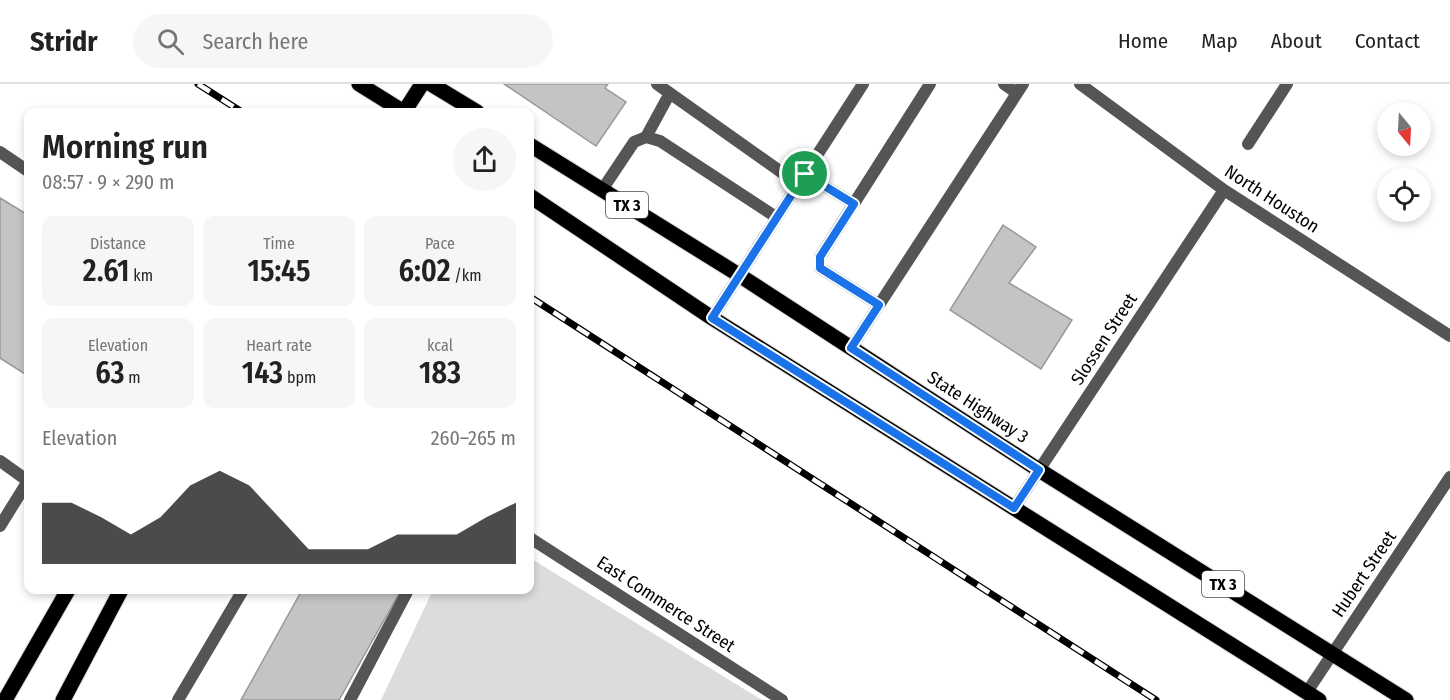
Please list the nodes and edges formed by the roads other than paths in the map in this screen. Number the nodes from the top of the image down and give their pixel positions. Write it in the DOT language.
graph roads {
  1 [pos="359,84"];
  2 [pos="422,84"];
  3 [pos="431,84"];
  4 [pos="657,84"];
  5 [pos="863,84"];
  6 [pos="930,84"];
  7 [pos="1004,84"];
  8 [pos="1080,84"];
  9 [pos="1287,84"];
  10 [pos="1020,88"];
  11 [pos="670,93"];
  12 [pos="398,108"];
  13 [pos="407,108"];
  14 [pos="470,108"];
  15 [pos="646,137"];
  16 [pos="1248,144"];
  17 [pos="534,148"];
  18 [pos="0,152"];
  19 [pos="24,168"];
  20 [pos="802,179"];
  21 [pos="602,190"];
  22 [pos="1224,190"];
  23 [pos="534,199"];
  24 [pos="854,204"];
  25 [pos="776,217"];
  26 [pos="740,275"];
  27 [pos="879,305"];
  28 [pos="712,318"];
  29 [pos="1450,336"];
  30 [pos="851,348"];
  31 [pos="0,461"];
  32 [pos="1039,470"];
  33 [pos="1450,477"];
  34 [pos="24,478"];
  35 [pos="24,487"];
  36 [pos="1014,508"];
  37 [pos="0,526"];
  38 [pos="534,541"];
  39 [pos="66,594"];
  40 [pos="120,594"];
  41 [pos="241,594"];
  42 [pos="406,594"];
  43 [pos="1333,653"];
  44 [pos="1313,696"];
  45 [pos="5,700"];
  46 [pos="63,700"];
  47 [pos="178,700"];
  48 [pos="350,700"];
  49 [pos="782,700"];
  50 [pos="1406,700"];
  1 -- 12 [label="main road"];
  2 -- 13 [label="main road"];
  3 -- 14 [label="main road"];
  4 -- 11 [label="street"];
  5 -- 20 [label="street"];
  6 -- 24 [label="street"];
  7 -- 10 [label="street"];
  8 -- 22 [label="street, North Houston"];
  9 -- 16 [label="street"];
  10 -- 27 [label="street"];
  11 -- 15 [label="street"];
  11 -- 20 [label="street"];
  15 -- 21 [label="street"];
  15 -- 25 [label="street"];
  17 -- 21 [label="main road, State Highway 3 / TX 3"];
  18 -- 19 [label="street"];
  20 -- 24 [label="street"];
  20 -- 25 [label="street"];
  21 -- 26 [label="main road, State Highway 3 / TX 3"];
  22 -- 29 [label="street, North Houston"];
  22 -- 32 [label="street, Slossen Street"];
  23 -- 28 [label="main road, TX 3"];
  24 -- 27 [label="street"];
  25 -- 26 [label="street"];
  26 -- 28 [label="street"];
  26 -- 30 [label="main road, State Highway 3 / TX 3"];
  27 -- 30 [label="street"];
  28 -- 36 [label="main road, TX 3"];
  30 -- 32 [label="main road, State Highway 3 / TX 3"];
  31 -- 34 [label="street"];
  32 -- 36 [label="street, Slossen Street"];
  32 -- 43 [label="main road, State Highway 3 / TX 3"];
  33 -- 43 [label="street, Hubert Street"];
  35 -- 37 [label="street"];
  36 -- 44 [label="main road, TX 3"];
  38 -- 49 [label="street, East Commerce Street"];
  39 -- 45 [label="main road"];
  40 -- 46 [label="main road"];
  41 -- 47 [label="street"];
  42 -- 48 [label="street"];
  43 -- 44 [label="street, Hubert Street"];
  43 -- 50 [label="main road, State Highway 3 / TX 3"];
}
